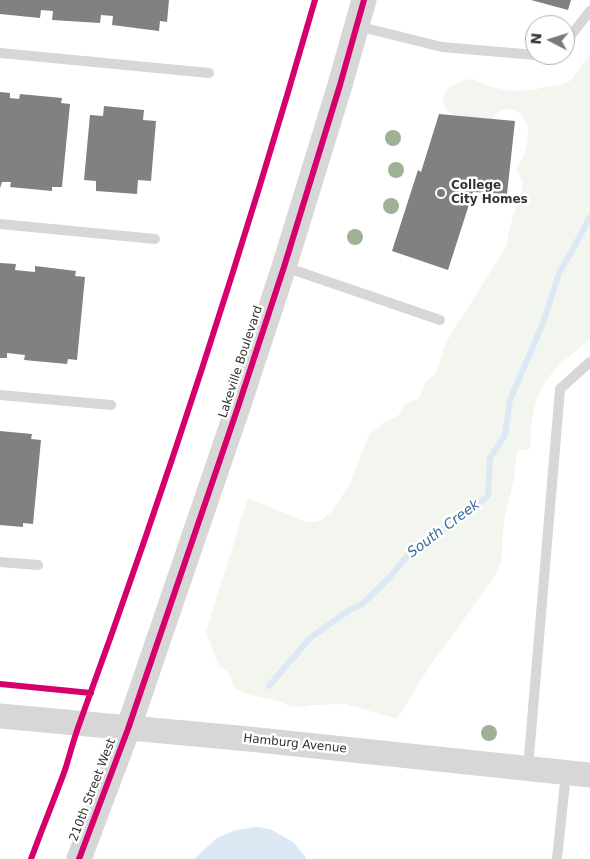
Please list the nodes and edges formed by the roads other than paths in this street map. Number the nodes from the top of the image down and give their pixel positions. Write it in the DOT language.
graph roads {
  1 [pos="364,0"];
  2 [pos="590,11"];
  3 [pos="357,26"];
  4 [pos="575,30"];
  5 [pos="0,53"];
  6 [pos="525,54"];
  7 [pos="209,73"];
  8 [pos="0,224"];
  9 [pos="155,239"];
  10 [pos="284,267"];
  11 [pos="440,320"];
  12 [pos="590,362"];
  13 [pos="0,394"];
  14 [pos="111,405"];
  15 [pos="0,562"];
  16 [pos="38,565"];
  17 [pos="0,716"];
  18 [pos="128,728"];
  19 [pos="528,769"];
  20 [pos="578,774"];
  21 [pos="78,859"];
  22 [pos="557,859"];
  1 -- 3 [label="street, Lakeville Boulevard"];
  2 -- 4 [label="lane"];
  3 -- 6 [label="lane"];
  3 -- 10 [label="street, Lakeville Boulevard"];
  5 -- 7 [label="lane"];
  8 -- 9 [label="lane"];
  10 -- 11 [label="lane"];
  10 -- 18 [label="street, Lakeville Boulevard"];
  12 -- 19 [label="lane"];
  13 -- 14 [label="lane"];
  15 -- 16 [label="lane"];
  17 -- 18 [label="street, Hamburg Avenue"];
  18 -- 19 [label="street, Hamburg Avenue"];
  18 -- 21 [label="street, 210th Street West"];
  19 -- 20 [label="street, Hamburg Avenue"];
  20 -- 22 [label="lane"];
}
